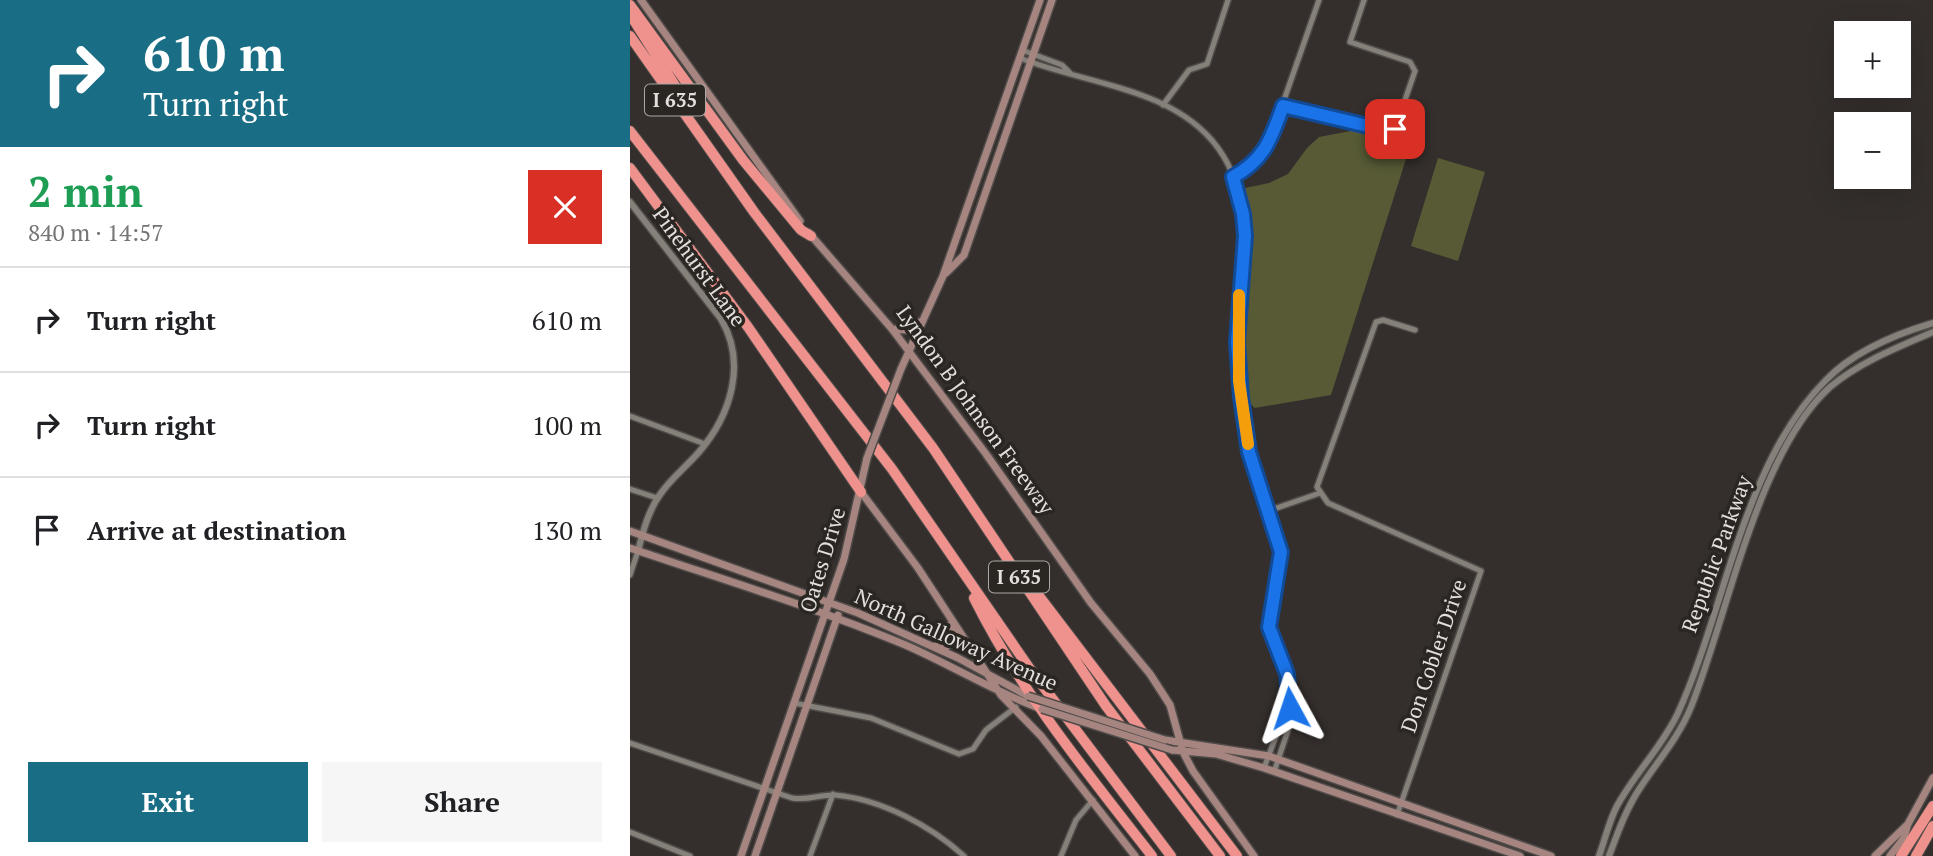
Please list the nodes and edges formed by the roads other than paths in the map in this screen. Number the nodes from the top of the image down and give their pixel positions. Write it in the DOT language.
graph roads {
  1 [pos="641,0"];
  2 [pos="1040,0"];
  3 [pos="1052,0"];
  4 [pos="1228,0"];
  5 [pos="1319,0"];
  6 [pos="1364,0"];
  7 [pos="630,5"];
  8 [pos="630,14"];
  9 [pos="630,36"];
  10 [pos="1021,54"];
  11 [pos="1031,58"];
  12 [pos="1163,105"];
  13 [pos="1283,106"];
  14 [pos="684,113"];
  15 [pos="630,131"];
  16 [pos="983,163"];
  17 [pos="630,168"];
  18 [pos="994,168"];
  19 [pos="1233,177"];
  20 [pos="630,202"];
  21 [pos="811,236"];
  22 [pos="943,276"];
  23 [pos="929,311"];
  24 [pos="1933,323"];
  25 [pos="892,329"];
  26 [pos="1415,330"];
  27 [pos="1933,332"];
  28 [pos="907,352"];
  29 [pos="630,416"];
  30 [pos="705,444"];
  31 [pos="630,489"];
  32 [pos="861,492"];
  33 [pos="1320,493"];
  34 [pos="657,498"];
  35 [pos="1268,511"];
  36 [pos="630,531"];
  37 [pos="642,535"];
  38 [pos="634,549"];
  39 [pos="1010,559"];
  40 [pos="723,566"];
  41 [pos="958,567"];
  42 [pos="630,575"];
  43 [pos="717,578"];
  44 [pos="829,603"];
  45 [pos="841,607"];
  46 [pos="946,610"];
  47 [pos="825,614"];
  48 [pos="837,619"];
  49 [pos="927,645"];
  50 [pos="987,676"];
  51 [pos="1001,695"];
  52 [pos="794,703"];
  53 [pos="1054,704"];
  54 [pos="808,705"];
  55 [pos="1036,706"];
  56 [pos="1016,707"];
  57 [pos="1027,720"];
  58 [pos="1286,723"];
  59 [pos="630,743"];
  60 [pos="1180,743"];
  61 [pos="1183,752"];
  62 [pos="1200,752"];
  63 [pos="1269,756"];
  64 [pos="1278,760"];
  65 [pos="1264,768"];
  66 [pos="1193,771"];
  67 [pos="1274,772"];
  68 [pos="1933,778"];
  69 [pos="1633,782"];
  70 [pos="1640,788"];
  71 [pos="763,790"];
  72 [pos="776,794"];
  73 [pos="833,794"];
  74 [pos="1093,800"];
  75 [pos="1400,802"];
  76 [pos="1933,806"];
  77 [pos="1396,815"];
  78 [pos="1908,824"];
  79 [pos="1933,826"];
  80 [pos="630,832"];
  81 [pos="1063,853"];
  82 [pos="690,856"];
  83 [pos="741,856"];
  84 [pos="755,856"];
  85 [pos="810,856"];
  86 [pos="964,856"];
  87 [pos="1069,856"];
  88 [pos="1135,856"];
  89 [pos="1152,856"];
  90 [pos="1171,856"];
  91 [pos="1220,856"];
  92 [pos="1237,856"];
  93 [pos="1254,856"];
  94 [pos="1520,856"];
  95 [pos="1551,856"];
  96 [pos="1599,856"];
  97 [pos="1609,856"];
  98 [pos="1875,856"];
  99 [pos="1890,856"];
  100 [pos="1901,856"];
  101 [pos="1916,856"];
  1 -- 21 [label="main road, Lyndon B Johnson Freeway"];
  2 -- 10 [label="main road, Oates Drive"];
  3 -- 11 [label="main road, Oates Drive"];
  4 -- 12 [label="street"];
  5 -- 13 [label="street"];
  6 -- 13 [label="street"];
  7 -- 21 [label="highway"];
  8 -- 14 [label="highway"];
  9 -- 14 [label="highway, I 635"];
  10 -- 11 [label="street"];
  10 -- 16 [label="main road, Oates Drive"];
  11 -- 12 [label="street"];
  11 -- 18 [label="main road, Oates Drive"];
  12 -- 19 [label="street"];
  13 -- 19 [label="street"];
  14 -- 39 [label="highway, I 635"];
  15 -- 41 [label="highway, I 635"];
  16 -- 18 [label="main road"];
  16 -- 22 [label="main road, Oates Drive"];
  17 -- 32 [label="highway"];
  18 -- 22 [label="main road, Oates Drive"];
  19 -- 35 [label="street"];
  20 -- 30 [label="street, Pinehurst Lane"];
  21 -- 25 [label="main road, Lyndon B Johnson Freeway"];
  22 -- 23 [label="main road, Oates Drive"];
  23 -- 25 [label="main road"];
  23 -- 28 [label="main road, Oates Drive"];
  24 -- 69 [label="street, Republic Parkway"];
  25 -- 28 [label="main road, Lyndon B Johnson Freeway"];
  26 -- 33 [label="street"];
  27 -- 70 [label="street, Republic Parkway"];
  28 -- 32 [label="main road, Oates Drive, bridge"];
  28 -- 60 [label="main road, Lyndon B Johnson Freeway"];
  29 -- 30 [label="street"];
  30 -- 34 [label="street, Pinehurst Lane"];
  31 -- 34 [label="street"];
  32 -- 44 [label="main road, Oates Drive"];
  32 -- 46 [label="main road"];
  33 -- 35 [label="street"];
  33 -- 75 [label="street, Don Cobler Drive"];
  34 -- 37 [label="street, Pinehurst Lane"];
  35 -- 58 [label="street"];
  36 -- 37 [label="main road, North Galloway Avenue"];
  37 -- 38 [label="street, Pinehurst Lane"];
  37 -- 40 [label="main road, North Galloway Avenue"];
  38 -- 42 [label="street, Pinehurst Lane"];
  38 -- 43 [label="main road, North Galloway Avenue"];
  39 -- 91 [label="highway, I 635"];
  39 -- 92 [label="highway"];
  40 -- 43 [label="main road"];
  40 -- 44 [label="main road, North Galloway Avenue"];
  41 -- 89 [label="highway"];
  41 -- 90 [label="highway, I 635"];
  43 -- 47 [label="main road, North Galloway Avenue"];
  44 -- 45 [label="main road, North Galloway Avenue"];
  44 -- 47 [label="main road, Oates Drive"];
  45 -- 48 [label="main road, Oates Drive"];
  45 -- 49 [label="main road, North Galloway Avenue"];
  46 -- 49 [label="main road"];
  46 -- 50 [label="main road"];
  47 -- 48 [label="main road, North Galloway Avenue"];
  47 -- 52 [label="main road, Oates Drive"];
  48 -- 51 [label="main road, North Galloway Avenue"];
  48 -- 54 [label="main road, Oates Drive"];
  49 -- 50 [label="main road, North Galloway Avenue"];
  50 -- 51 [label="main road"];
  50 -- 53 [label="main road, North Galloway Avenue, bridge"];
  51 -- 55 [label="main road, North Galloway Avenue"];
  51 -- 56 [label="main road"];
  52 -- 54 [label="street"];
  52 -- 71 [label="main road, Oates Drive"];
  53 -- 55 [label="main road, bridge"];
  53 -- 60 [label="main road, North Galloway Avenue, bridge"];
  54 -- 56 [label="street"];
  54 -- 72 [label="main road, Oates Drive"];
  55 -- 57 [label="main road"];
  55 -- 61 [label="main road, North Galloway Avenue, bridge"];
  56 -- 57 [label="main road"];
  57 -- 74 [label="main road"];
  58 -- 63 [label="street"];
  58 -- 64 [label="street"];
  59 -- 71 [label="street"];
  60 -- 61 [label="main road, Lyndon B Johnson Freeway"];
  60 -- 63 [label="main road, North Galloway Avenue"];
  61 -- 62 [label="main road, North Galloway Avenue"];
  61 -- 66 [label="main road, Lyndon B Johnson Freeway"];
  62 -- 65 [label="main road, North Galloway Avenue"];
  62 -- 66 [label="main road"];
  63 -- 64 [label="main road, North Galloway Avenue"];
  63 -- 65 [label="street"];
  64 -- 67 [label="street"];
  64 -- 75 [label="main road, North Galloway Avenue"];
  65 -- 67 [label="main road, North Galloway Avenue"];
  66 -- 93 [label="main road, Lyndon B Johnson Freeway"];
  67 -- 77 [label="main road, North Galloway Avenue"];
  68 -- 78 [label="main road"];
  69 -- 70 [label="street"];
  69 -- 96 [label="street, Republic Parkway"];
  70 -- 97 [label="street, Republic Parkway"];
  71 -- 72 [label="street"];
  71 -- 83 [label="main road, Oates Drive"];
  72 -- 73 [label="street"];
  72 -- 84 [label="main road, Oates Drive"];
  73 -- 85 [label="street"];
  73 -- 86 [label="street"];
  74 -- 81 [label="street"];
  74 -- 88 [label="main road"];
  75 -- 77 [label="street, Don Cobler Drive"];
  75 -- 95 [label="main road, North Galloway Avenue"];
  76 -- 100 [label="highway"];
  77 -- 94 [label="main road, North Galloway Avenue"];
  78 -- 98 [label="main road"];
  78 -- 99 [label="main road"];
  79 -- 101 [label="highway"];
  80 -- 82 [label="street"];
  81 -- 87 [label="street"];
}
